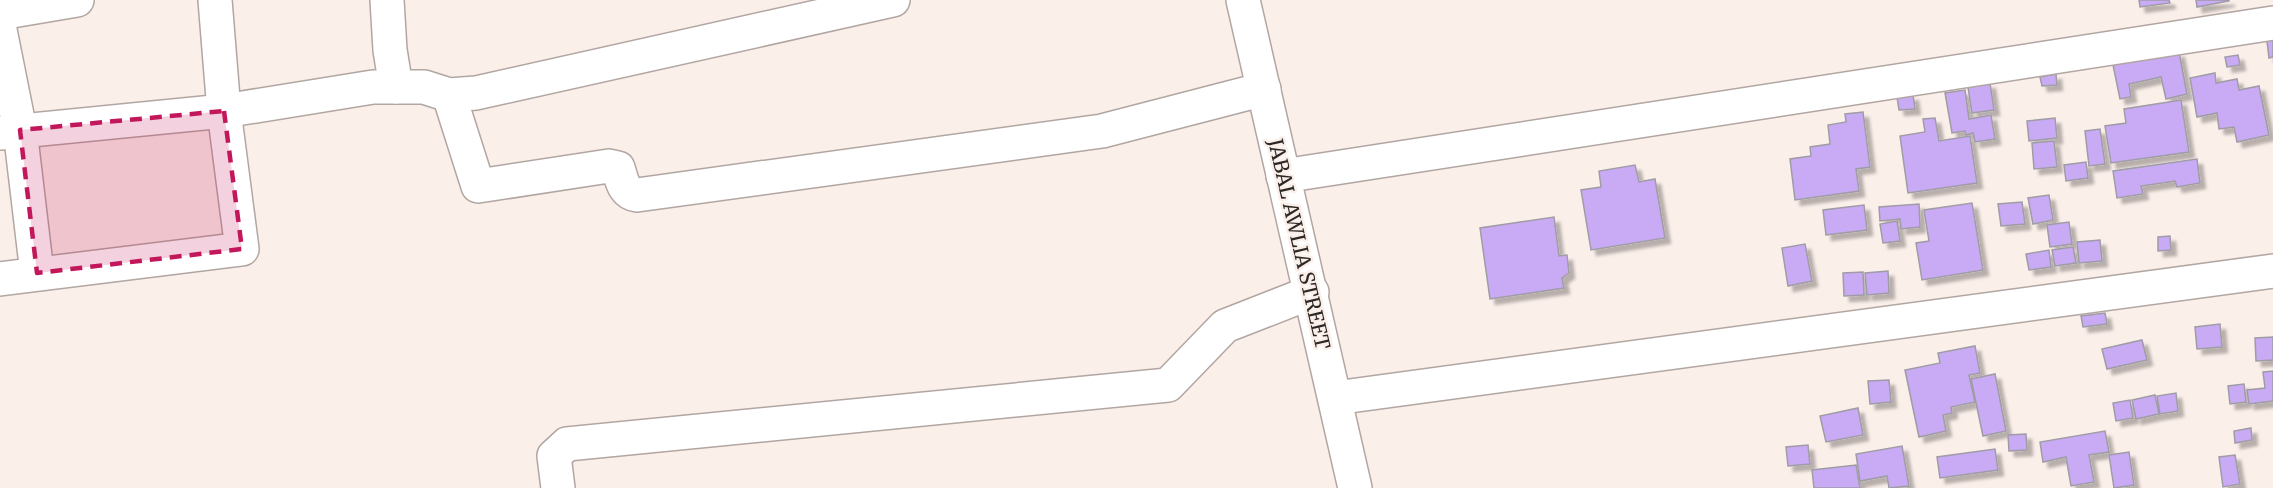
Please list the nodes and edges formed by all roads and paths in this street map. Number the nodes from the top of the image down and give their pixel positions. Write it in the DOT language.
graph roads {
  1 [pos="77,0"];
  2 [pos="215,0"];
  3 [pos="387,0"];
  4 [pos="893,0"];
  5 [pos="1243,0"];
  6 [pos="0,13"];
  7 [pos="2273,23"];
  8 [pos="0,30"];
  9 [pos="396,87"];
  10 [pos="1264,89"];
  11 [pos="448,95"];
  12 [pos="224,111"];
  13 [pos="10,131"];
  14 [pos="1284,177"];
  15 [pos="2273,271"];
  16 [pos="37,273"];
  17 [pos="0,279"];
  18 [pos="1312,292"];
  19 [pos="1335,398"];
  20 [pos="558,488"];
  21 [pos="1355,488"];
  1 -- 6 [label="main road"];
  2 -- 12 [label="main road"];
  3 -- 9 [label="main road"];
  4 -- 11 [label="main road"];
  5 -- 10 [label="main road, JABAL AWLIA STREET"];
  7 -- 14 [label="main road"];
  8 -- 13 [label="main road"];
  9 -- 11 [label="main road"];
  9 -- 12 [label="main road"];
  10 -- 11 [label="main road"];
  10 -- 14 [label="main road, JABAL AWLIA STREET"];
  12 -- 13 [label="main road"];
  12 -- 16 [label="main road"];
  13 -- 16 [label="main road"];
  14 -- 18 [label="main road, JABAL AWLIA STREET"];
  15 -- 19 [label="main road"];
  16 -- 17 [label="main road"];
  18 -- 19 [label="main road, JABAL AWLIA STREET"];
  18 -- 20 [label="main road"];
  19 -- 21 [label="main road, JABAL AWLIA STREET"];
}
